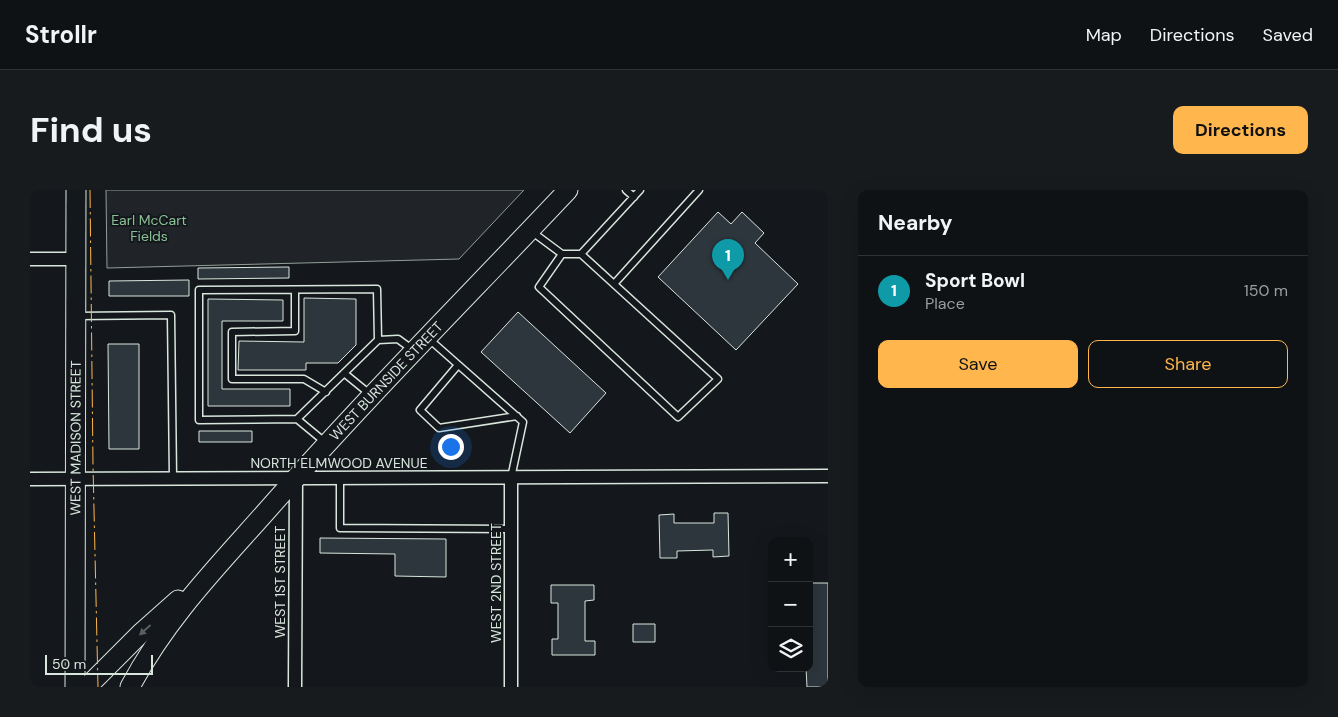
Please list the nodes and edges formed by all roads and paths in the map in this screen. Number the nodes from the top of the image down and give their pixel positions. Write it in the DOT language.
graph roads {
  1 [pos="76,190"];
  2 [pos="568,190"];
  3 [pos="626,190"];
  4 [pos="640,190"];
  5 [pos="699,190"];
  6 [pos="634,197"];
  7 [pos="530,230"];
  8 [pos="562,254"];
  9 [pos="580,254"];
  10 [pos="30,259"];
  11 [pos="76,259"];
  12 [pos="614,284"];
  13 [pos="295,290"];
  14 [pos="76,316"];
  15 [pos="378,340"];
  16 [pos="421,345"];
  17 [pos="458,365"];
  18 [pos="344,373"];
  19 [pos="326,392"];
  20 [pos="372,396"];
  21 [pos="517,416"];
  22 [pos="297,419"];
  23 [pos="327,444"];
  24 [pos="828,476"];
  25 [pos="296,477"];
  26 [pos="174,478"];
  27 [pos="340,478"];
  28 [pos="511,478"];
  29 [pos="30,479"];
  30 [pos="76,479"];
  31 [pos="511,528"];
  32 [pos="208,575"];
  33 [pos="75,687"];
  34 [pos="87,687"];
  35 [pos="130,687"];
  36 [pos="295,687"];
  37 [pos="511,687"];
  1 -- 11 [label="main road, WEST MADISON STREET"];
  2 -- 7 [label="main road, WEST BURNSIDE STREET"];
  3 -- 6 [label="lane"];
  4 -- 6 [label="lane"];
  5 -- 12 [label="lane"];
  6 -- 9 [label="lane"];
  7 -- 8 [label="lane"];
  7 -- 16 [label="main road, WEST BURNSIDE STREET"];
  8 -- 9 [label="lane"];
  8 -- 12 [label="lane"];
  9 -- 12 [label="lane"];
  10 -- 11 [label="street"];
  11 -- 14 [label="main road, WEST MADISON STREET"];
  13 -- 15 [label="lane"];
  13 -- 19 [label="lane"];
  13 -- 22 [label="lane"];
  14 -- 26 [label="lane"];
  14 -- 30 [label="main road, WEST MADISON STREET"];
  15 -- 16 [label="lane"];
  15 -- 18 [label="lane"];
  16 -- 17 [label="lane"];
  16 -- 20 [label="main road, WEST BURNSIDE STREET"];
  17 -- 21 [label="lane"];
  17 -- 21 [label="lane"];
  18 -- 19 [label="lane"];
  18 -- 20 [label="lane"];
  19 -- 22 [label="lane"];
  20 -- 23 [label="main road, WEST BURNSIDE STREET"];
  21 -- 28 [label="lane"];
  22 -- 23 [label="lane"];
  23 -- 25 [label="main road, WEST BURNSIDE STREET"];
  24 -- 28 [label="street, NORTH ELMWOOD AVENUE"];
  25 -- 26 [label="street, NORTH ELMWOOD AVENUE"];
  25 -- 27 [label="street, NORTH ELMWOOD AVENUE"];
  25 -- 32 [label="main road, WEST BURNSIDE STREET"];
  25 -- 36 [label="street, WEST 1ST STREET"];
  26 -- 30 [label="street, NORTH ELMWOOD AVENUE"];
  27 -- 28 [label="street, NORTH ELMWOOD AVENUE"];
  27 -- 31 [label="lane"];
  28 -- 31 [label="street, WEST 2ND STREET"];
  29 -- 30 [label="street, NORTH ELMWOOD AVENUE"];
  30 -- 33 [label="main road, WEST MADISON STREET"];
  31 -- 37 [label="street, WEST 2ND STREET"];
  32 -- 34 [label="main road, WEST BURNSIDE STREET, one-way"];
  32 -- 35 [label="main road, WEST BURNSIDE STREET"];
}
